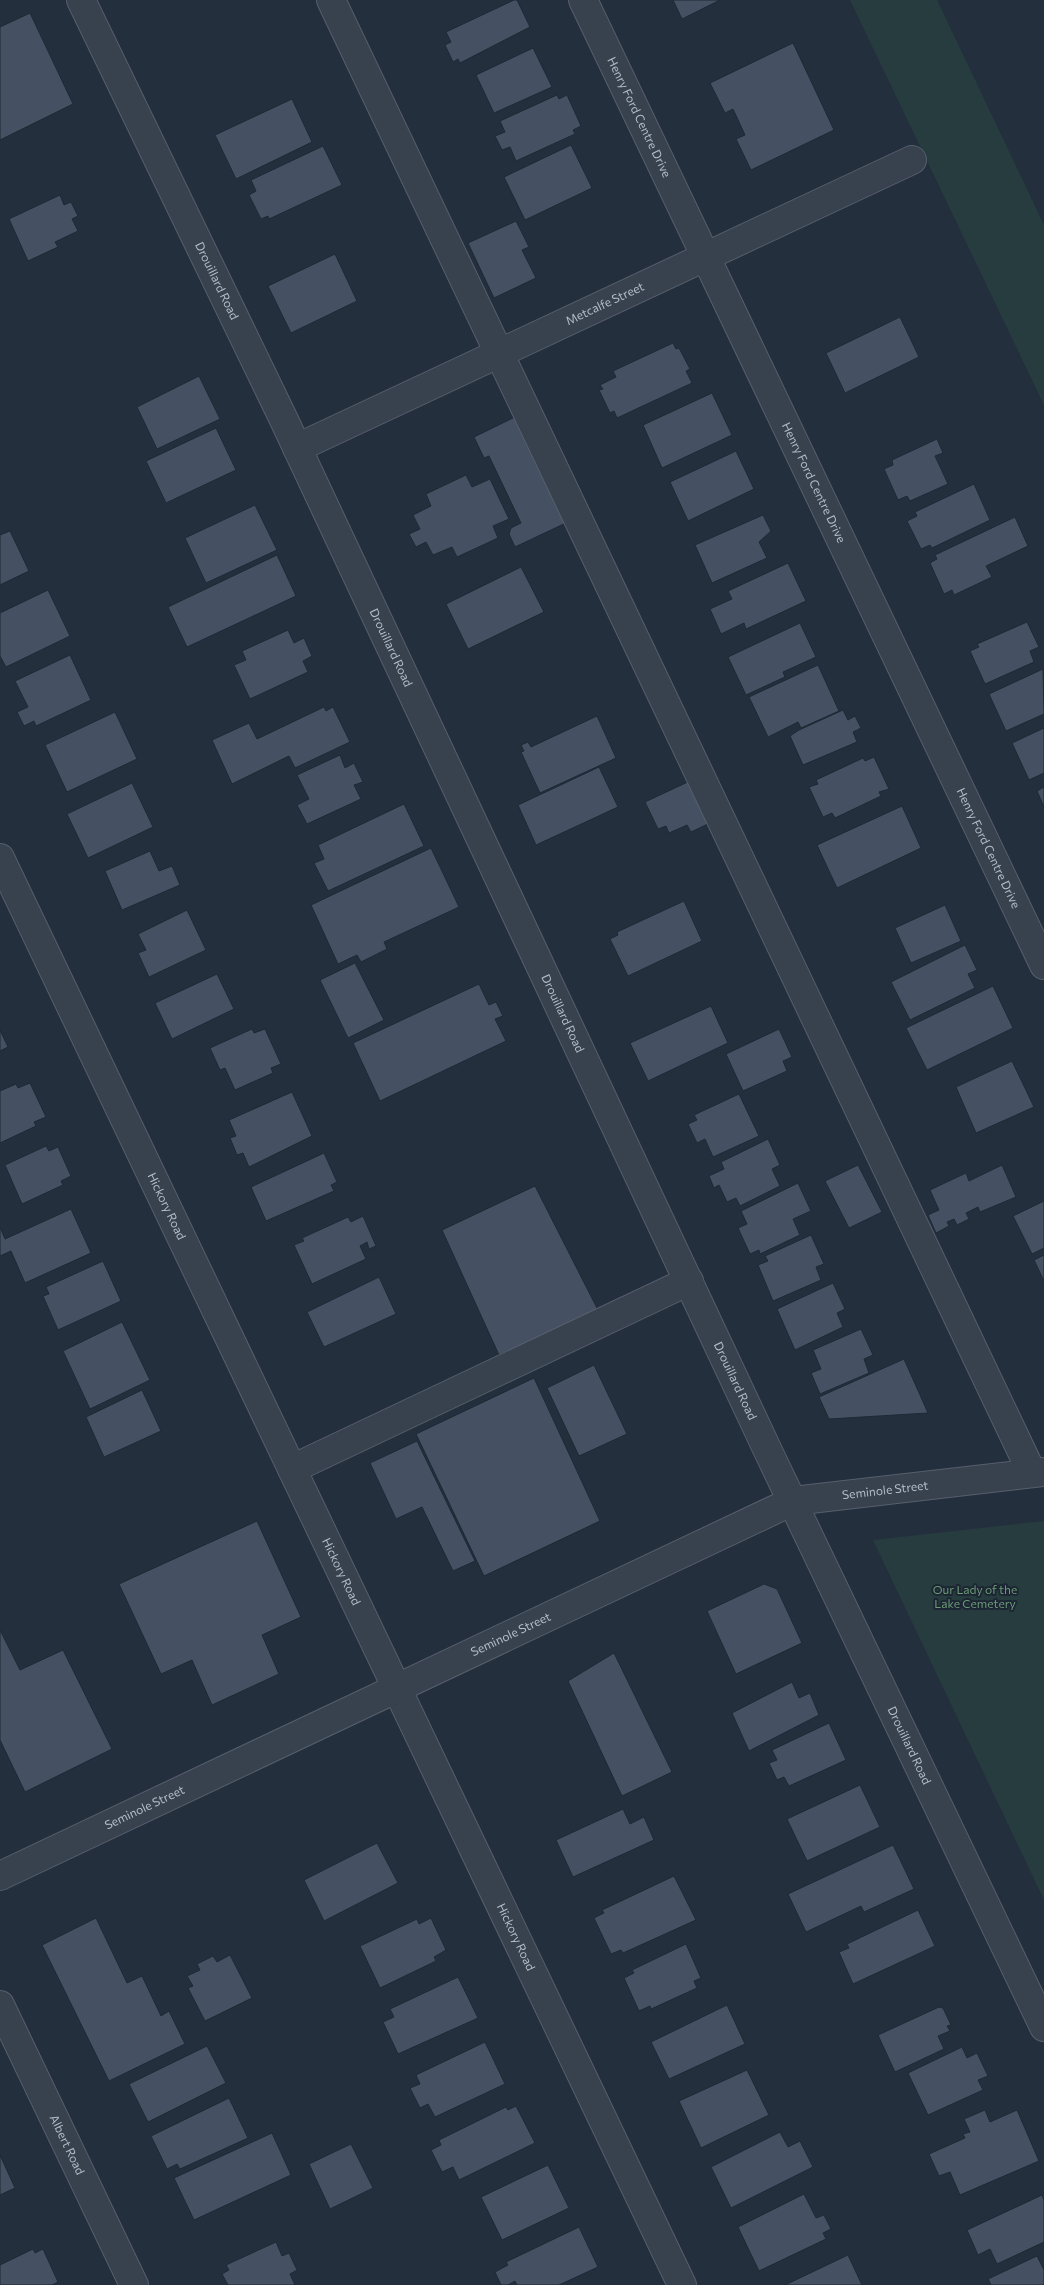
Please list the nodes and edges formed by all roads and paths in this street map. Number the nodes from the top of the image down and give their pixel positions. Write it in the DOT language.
graph roads {
  1 [pos="81,0"];
  2 [pos="331,0"];
  3 [pos="583,0"];
  4 [pos="912,160"];
  5 [pos="706,257"];
  6 [pos="500,353"];
  7 [pos="297,448"];
  8 [pos="0,858"];
  9 [pos="1044,965"];
  10 [pos="689,1281"];
  11 [pos="292,1468"];
  12 [pos="1038,1473"];
  13 [pos="793,1501"];
  14 [pos="397,1688"];
  15 [pos="0,1876"];
  16 [pos="0,2005"];
  17 [pos="1044,2027"];
  18 [pos="134,2285"];
  19 [pos="682,2285"];
  1 -- 7 [label="street, Drouillard Road"];
  2 -- 6 [label="street"];
  3 -- 5 [label="street, Henry Ford Centre Drive"];
  4 -- 5 [label="street, Metcalfe Street"];
  5 -- 6 [label="street, Metcalfe Street"];
  5 -- 9 [label="street, Henry Ford Centre Drive"];
  6 -- 7 [label="street, Metcalfe Street"];
  6 -- 12 [label="street"];
  7 -- 10 [label="street, Drouillard Road"];
  8 -- 11 [label="street, Hickory Road"];
  10 -- 11 [label="street"];
  10 -- 13 [label="street, Drouillard Road"];
  11 -- 14 [label="street, Hickory Road"];
  12 -- 13 [label="street, Seminole Street"];
  13 -- 14 [label="street, Seminole Street"];
  13 -- 17 [label="street, Drouillard Road"];
  14 -- 15 [label="street, Seminole Street"];
  14 -- 19 [label="street, Hickory Road"];
  16 -- 18 [label="street, Albert Road"];
}
